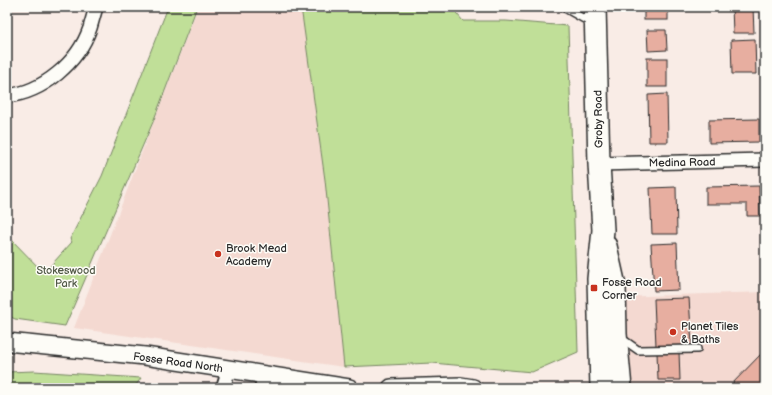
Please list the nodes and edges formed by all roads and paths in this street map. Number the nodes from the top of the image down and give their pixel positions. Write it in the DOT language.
graph roads {
  1 [pos="96,7"];
  2 [pos="563,7"];
  3 [pos="595,16"];
  4 [pos="7,96"];
  5 [pos="765,160"];
  6 [pos="599,164"];
  7 [pos="603,230"];
  8 [pos="616,334"];
  9 [pos="7,342"];
  10 [pos="697,349"];
  11 [pos="228,369"];
  12 [pos="262,382"];
  13 [pos="598,386"];
  14 [pos="223,388"];
  15 [pos="349,388"];
  16 [pos="391,388"];
  17 [pos="473,388"];
  18 [pos="621,388"];
  1 -- 4 [label="street"];
  2 -- 3 [label="lane"];
  3 -- 6 [label="main road, Groby Road"];
  5 -- 6 [label="street, Medina Road"];
  6 -- 7 [label="main road, Groby Road"];
  7 -- 8 [label="main road, Groby Road"];
  7 -- 13 [label="main road, Groby Road"];
  8 -- 10 [label="lane"];
  8 -- 18 [label="main road, Groby Road"];
  9 -- 11 [label="street, Fosse Road North"];
  11 -- 12 [label="street, Fosse Road North"];
  11 -- 14 [label="street"];
  12 -- 15 [label="street, Fosse Road North"];
  16 -- 17 [label="street"];
}
